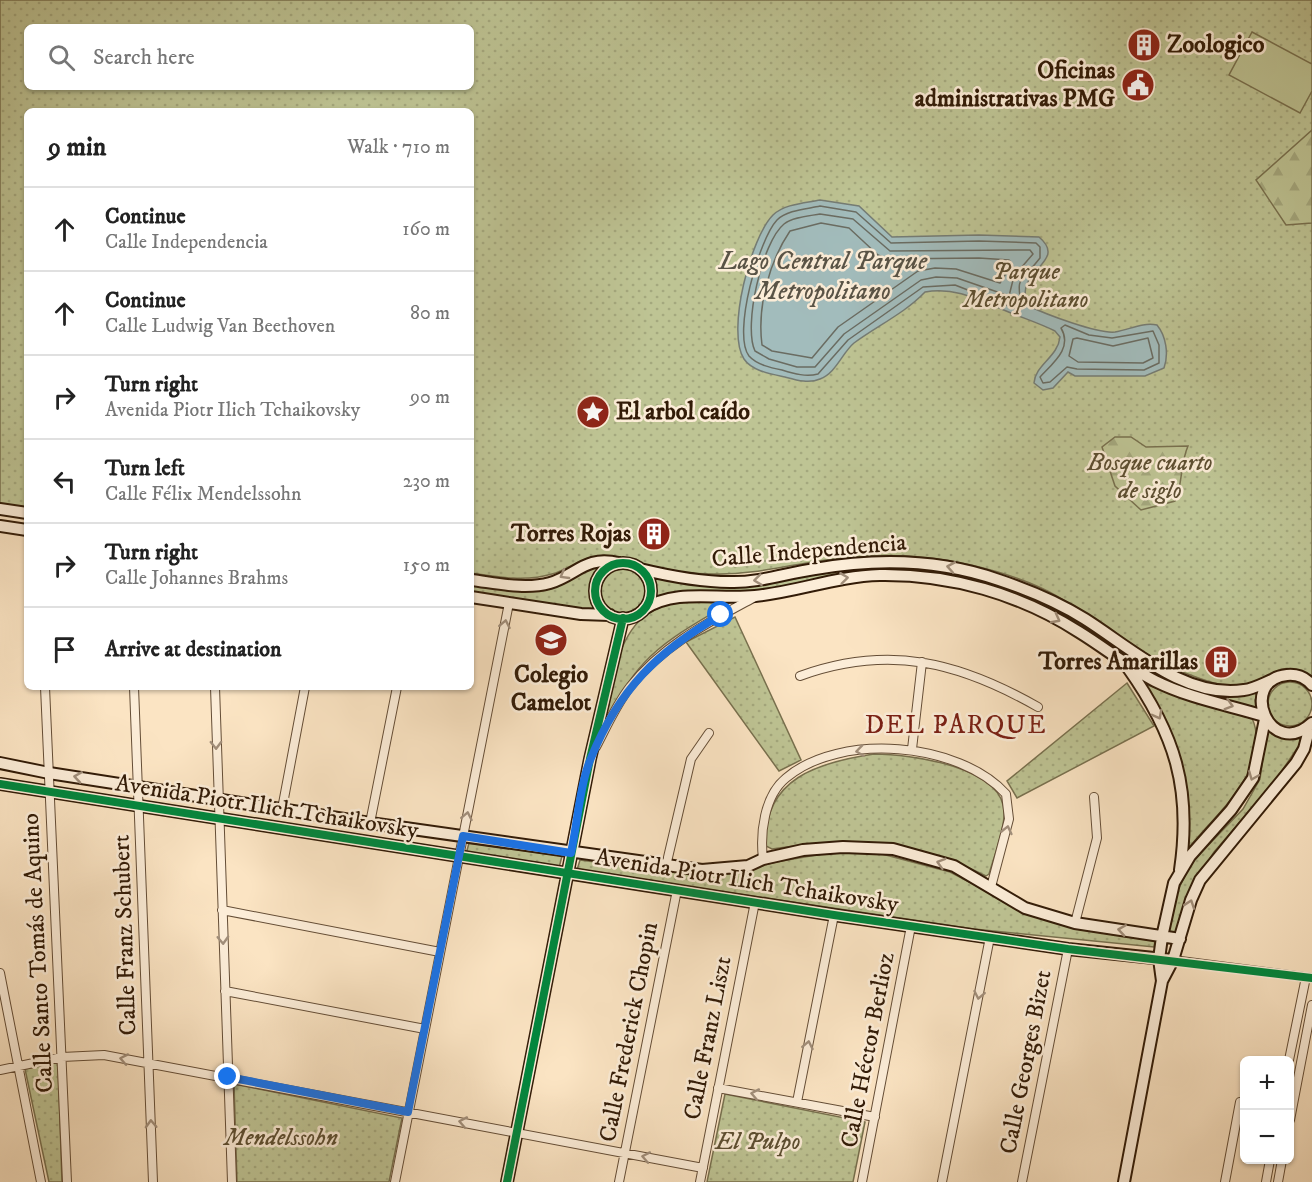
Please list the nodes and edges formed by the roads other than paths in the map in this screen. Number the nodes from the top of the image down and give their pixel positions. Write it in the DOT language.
graph roads {
  1 [pos="0,509"];
  2 [pos="24,513"];
  3 [pos="0,526"];
  4 [pos="24,530"];
  5 [pos="619,563"];
  6 [pos="640,569"];
  7 [pos="474,580"];
  8 [pos="1007,583"];
  9 [pos="1003,594"];
  10 [pos="756,596"];
  11 [pos="474,597"];
  12 [pos="509,603"];
  13 [pos="644,609"];
  14 [pos="610,615"];
  15 [pos="623,618"];
  16 [pos="922,663"];
  17 [pos="1126,666"];
  18 [pos="800,676"];
  19 [pos="1274,679"];
  20 [pos="1312,685"];
  21 [pos="45,690"];
  22 [pos="134,690"];
  23 [pos="215,690"];
  24 [pos="304,690"];
  25 [pos="396,690"];
  26 [pos="1038,708"];
  27 [pos="1264,718"];
  28 [pos="1311,724"];
  29 [pos="709,733"];
  30 [pos="912,749"];
  31 [pos="590,759"];
  32 [pos="0,763"];
  33 [pos="49,773"];
  34 [pos="0,784"];
  35 [pos="138,787"];
  36 [pos="50,792"];
  37 [pos="1095,797"];
  38 [pos="217,798"];
  39 [pos="139,807"];
  40 [pos="282,809"];
  41 [pos="218,820"];
  42 [pos="370,823"];
  43 [pos="463,836"];
  44 [pos="571,853"];
  45 [pos="459,856"];
  46 [pos="763,859"];
  47 [pos="666,866"];
  48 [pos="1179,873"];
  49 [pos="567,874"];
  50 [pos="991,887"];
  51 [pos="677,890"];
  52 [pos="755,902"];
  53 [pos="222,910"];
  54 [pos="834,915"];
  55 [pos="1074,923"];
  56 [pos="911,926"];
  57 [pos="1162,936"];
  58 [pos="990,937"];
  59 [pos="1180,939"];
  60 [pos="1068,949"];
  61 [pos="440,952"];
  62 [pos="1159,959"];
  63 [pos="1173,960"];
  64 [pos="0,973"];
  65 [pos="1309,977"];
  66 [pos="1162,981"];
  67 [pos="225,991"];
  68 [pos="1312,1005"];
  69 [pos="425,1029"];
  70 [pos="1290,1056"];
  71 [pos="62,1058"];
  72 [pos="149,1064"];
  73 [pos="19,1066"];
  74 [pos="0,1070"];
  75 [pos="228,1077"];
  76 [pos="718,1088"];
  77 [pos="797,1102"];
  78 [pos="1240,1102"];
  79 [pos="1292,1110"];
  80 [pos="408,1112"];
  81 [pos="875,1116"];
  82 [pos="517,1132"];
  83 [pos="625,1153"];
  84 [pos="1269,1164"];
  85 [pos="1281,1164"];
  86 [pos="703,1168"];
  87 [pos="41,1182"];
  88 [pos="67,1182"];
  89 [pos="153,1182"];
  90 [pos="232,1182"];
  91 [pos="395,1182"];
  92 [pos="507,1182"];
  93 [pos="620,1182"];
  94 [pos="700,1182"];
  95 [pos="862,1182"];
  96 [pos="942,1182"];
  97 [pos="1022,1182"];
  98 [pos="1124,1182"];
  99 [pos="1225,1182"];
  100 [pos="1266,1182"];
  101 [pos="1278,1182"];
  1 -- 2 [label="street"];
  3 -- 4 [label="street"];
  5 -- 6 [label="street"];
  5 -- 7 [label="street, one-way"];
  5 -- 14 [label="street"];
  8 -- 6 [label="street, Calle Independencia, one-way"];
  6 -- 13 [label="street"];
  8 -- 9 [label="street"];
  8 -- 19 [label="street, Calle Independencia"];
  10 -- 9 [label="street, Calle Independencia, one-way"];
  9 -- 17 [label="street, Calle Independencia, one-way"];
  10 -- 13 [label="street, Calle Independencia"];
  10 -- 31 [label="street, Calle Independencia"];
  11 -- 12 [label="street"];
  12 -- 14 [label="street"];
  43 -- 12 [label="street, one-way"];
  13 -- 15 [label="street"];
  14 -- 15 [label="street"];
  15 -- 31 [label="street"];
  16 -- 18 [label="street"];
  16 -- 26 [label="street"];
  16 -- 30 [label="street"];
  17 -- 27 [label="street, Calle Independencia, one-way"];
  17 -- 48 [label="street, one-way"];
  19 -- 20 [label="street, Calle Independencia"];
  19 -- 27 [label="street"];
  21 -- 33 [label="street, Calle Santo Tomás de Aquino"];
  22 -- 35 [label="street, Calle Franz Schubert"];
  23 -- 38 [label="street, one-way"];
  24 -- 40 [label="street"];
  25 -- 42 [label="street"];
  27 -- 28 [label="street, Calle Independencia"];
  27 -- 48 [label="street, one-way"];
  59 -- 28 [label="street, one-way"];
  29 -- 47 [label="street"];
  30 -- 46 [label="street, one-way"];
  50 -- 30 [label="street, one-way"];
  31 -- 44 [label="street"];
  32 -- 33 [label="street, Avenida Piotr Ilich Tchaikovsky"];
  35 -- 33 [label="street, Avenida Piotr Ilich Tchaikovsky, one-way"];
  33 -- 36 [label="street, Calle Santo Tomás de Aquino"];
  34 -- 36 [label="street, Avenida Piotr Ilich Tchaikovsky"];
  35 -- 38 [label="street, Avenida Piotr Ilich Tchaikovsky"];
  35 -- 39 [label="street, Calle Franz Schubert"];
  36 -- 39 [label="street, Avenida Piotr Ilich Tchaikovsky"];
  36 -- 71 [label="street, Calle Santo Tomás de Aquino"];
  37 -- 55 [label="street"];
  38 -- 40 [label="street, Avenida Piotr Ilich Tchaikovsky"];
  38 -- 41 [label="street"];
  39 -- 41 [label="street, Avenida Piotr Ilich Tchaikovsky"];
  39 -- 72 [label="street, Calle Franz Schubert"];
  40 -- 42 [label="street, Avenida Piotr Ilich Tchaikovsky"];
  41 -- 45 [label="street, Avenida Piotr Ilich Tchaikovsky"];
  41 -- 53 [label="street"];
  42 -- 43 [label="street, Avenida Piotr Ilich Tchaikovsky"];
  43 -- 44 [label="street, Avenida Piotr Ilich Tchaikovsky"];
  43 -- 45 [label="street"];
  44 -- 47 [label="street, Avenida Piotr Ilich Tchaikovsky"];
  44 -- 49 [label="street"];
  45 -- 49 [label="street, Avenida Piotr Ilich Tchaikovsky"];
  45 -- 61 [label="street"];
  46 -- 47 [label="street, Avenida Piotr Ilich Tchaikovsky"];
  50 -- 46 [label="street, Avenida Piotr Ilich Tchaikovsky, one-way"];
  48 -- 57 [label="street"];
  49 -- 51 [label="street, Avenida Piotr Ilich Tchaikovsky"];
  49 -- 82 [label="street"];
  50 -- 55 [label="street, Avenida Piotr Ilich Tchaikovsky"];
  51 -- 52 [label="street, Avenida Piotr Ilich Tchaikovsky"];
  51 -- 83 [label="street, Calle Frederick Chopin"];
  52 -- 54 [label="street, Avenida Piotr Ilich Tchaikovsky"];
  52 -- 76 [label="street, Calle Franz Liszt"];
  53 -- 61 [label="street"];
  53 -- 67 [label="street, one-way"];
  54 -- 56 [label="street, Avenida Piotr Ilich Tchaikovsky"];
  77 -- 54 [label="street, one-way"];
  57 -- 55 [label="street, Avenida Piotr Ilich Tchaikovsky, one-way"];
  56 -- 58 [label="street, Avenida Piotr Ilich Tchaikovsky"];
  56 -- 81 [label="street, Calle Héctor Berlioz"];
  57 -- 59 [label="street, Avenida Piotr Ilich Tchaikovsky"];
  57 -- 62 [label="street"];
  58 -- 60 [label="street, Avenida Piotr Ilich Tchaikovsky"];
  58 -- 96 [label="street, one-way"];
  59 -- 63 [label="street"];
  60 -- 62 [label="street, Avenida Piotr Ilich Tchaikovsky"];
  60 -- 97 [label="street, Calle Georges Bizet"];
  61 -- 69 [label="street"];
  62 -- 63 [label="street, Avenida Piotr Ilich Tchaikovsky"];
  62 -- 66 [label="street"];
  63 -- 65 [label="street, Avenida Piotr Ilich Tchaikovsky"];
  63 -- 66 [label="street"];
  64 -- 73 [label="street"];
  65 -- 70 [label="street"];
  66 -- 98 [label="street"];
  67 -- 69 [label="street"];
  67 -- 75 [label="street"];
  68 -- 79 [label="street"];
  69 -- 80 [label="street"];
  72 -- 71 [label="street, one-way"];
  71 -- 73 [label="street"];
  71 -- 88 [label="street, Calle Santo Tomás de Aquino"];
  72 -- 75 [label="street"];
  89 -- 72 [label="street, Calle Franz Schubert, one-way"];
  73 -- 74 [label="street"];
  73 -- 87 [label="street"];
  75 -- 80 [label="street"];
  75 -- 90 [label="street"];
  77 -- 76 [label="street, one-way"];
  76 -- 86 [label="street, Calle Franz Liszt"];
  77 -- 81 [label="street"];
  78 -- 99 [label="street"];
  82 -- 80 [label="street, one-way"];
  80 -- 91 [label="street"];
  81 -- 95 [label="street, Calle Héctor Berlioz"];
  82 -- 83 [label="street"];
  82 -- 92 [label="street"];
  86 -- 83 [label="street, one-way"];
  83 -- 93 [label="street, Calle Frederick Chopin"];
  84 -- 100 [label="street"];
  85 -- 101 [label="street"];
  86 -- 94 [label="street, Calle Franz Liszt"];
}
